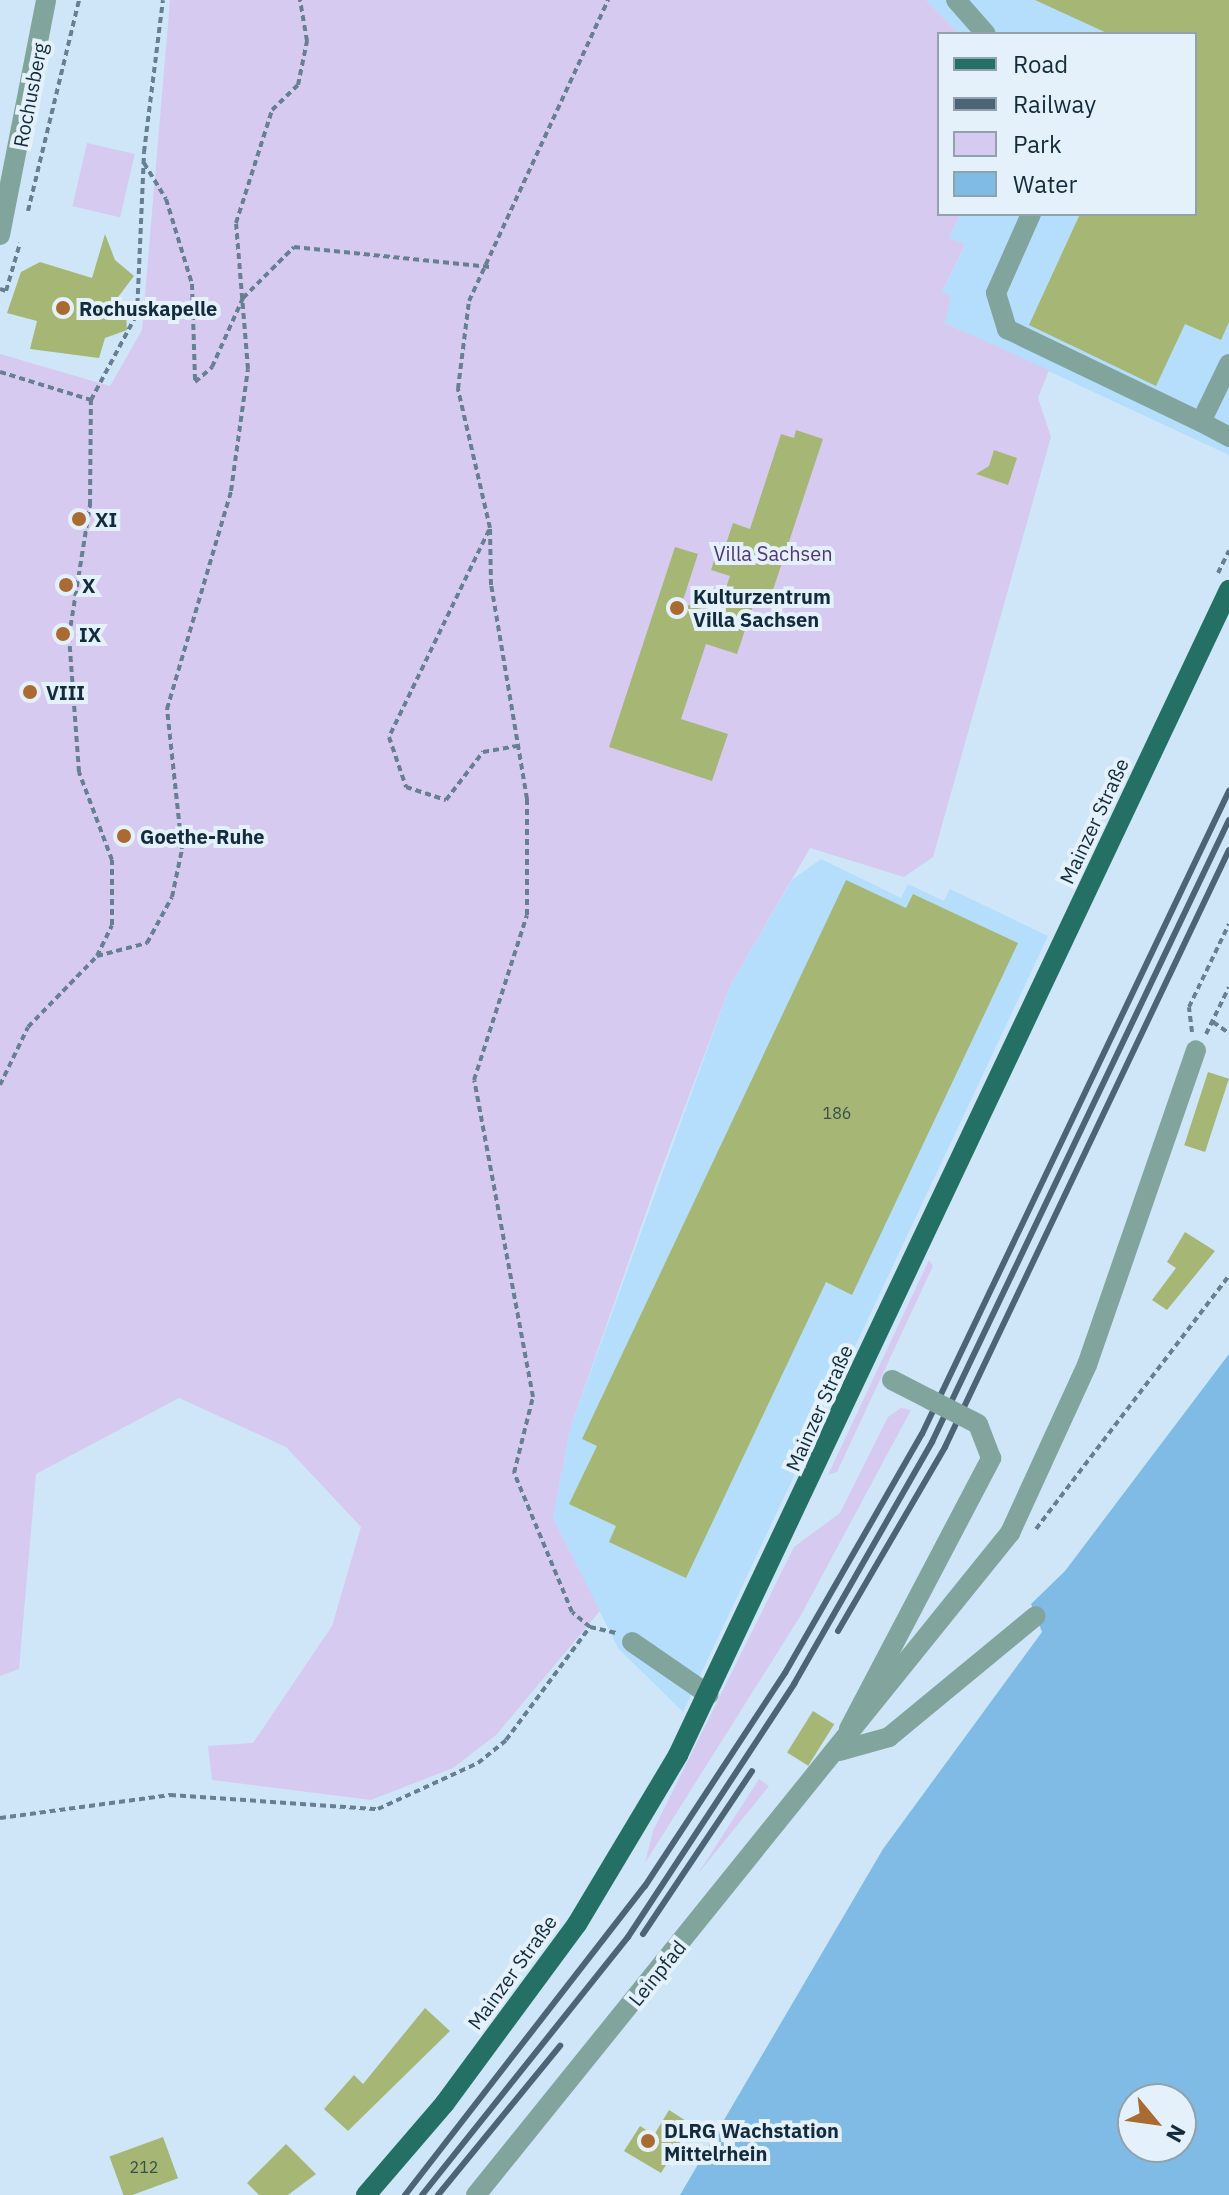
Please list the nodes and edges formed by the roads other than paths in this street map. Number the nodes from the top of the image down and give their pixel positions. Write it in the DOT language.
graph roads {
  1 [pos="46,0"];
  2 [pos="956,0"];
  3 [pos="984,32"];
  4 [pos="1030,216"];
  5 [pos="0,235"];
  6 [pos="1229,364"];
  7 [pos="1201,422"];
  8 [pos="1229,437"];
  9 [pos="1222,584"];
  10 [pos="1196,1050"];
  11 [pos="892,1380"];
  12 [pos="1036,1616"];
  13 [pos="632,1642"];
  14 [pos="709,1695"];
  15 [pos="839,1751"];
  16 [pos="366,2195"];
  17 [pos="476,2195"];
  1 -- 5 [label="street, Rochusberg"];
  2 -- 3 [label="street"];
  4 -- 7 [label="street"];
  6 -- 7 [label="street"];
  7 -- 8 [label="street"];
  9 -- 14 [label="main road, Mainzer Straße"];
  10 -- 15 [label="street"];
  11 -- 15 [label="street, bridge"];
  12 -- 15 [label="street"];
  13 -- 14 [label="street"];
  14 -- 16 [label="main road, Mainzer Straße"];
  15 -- 17 [label="street, Leinpfad"];
}
